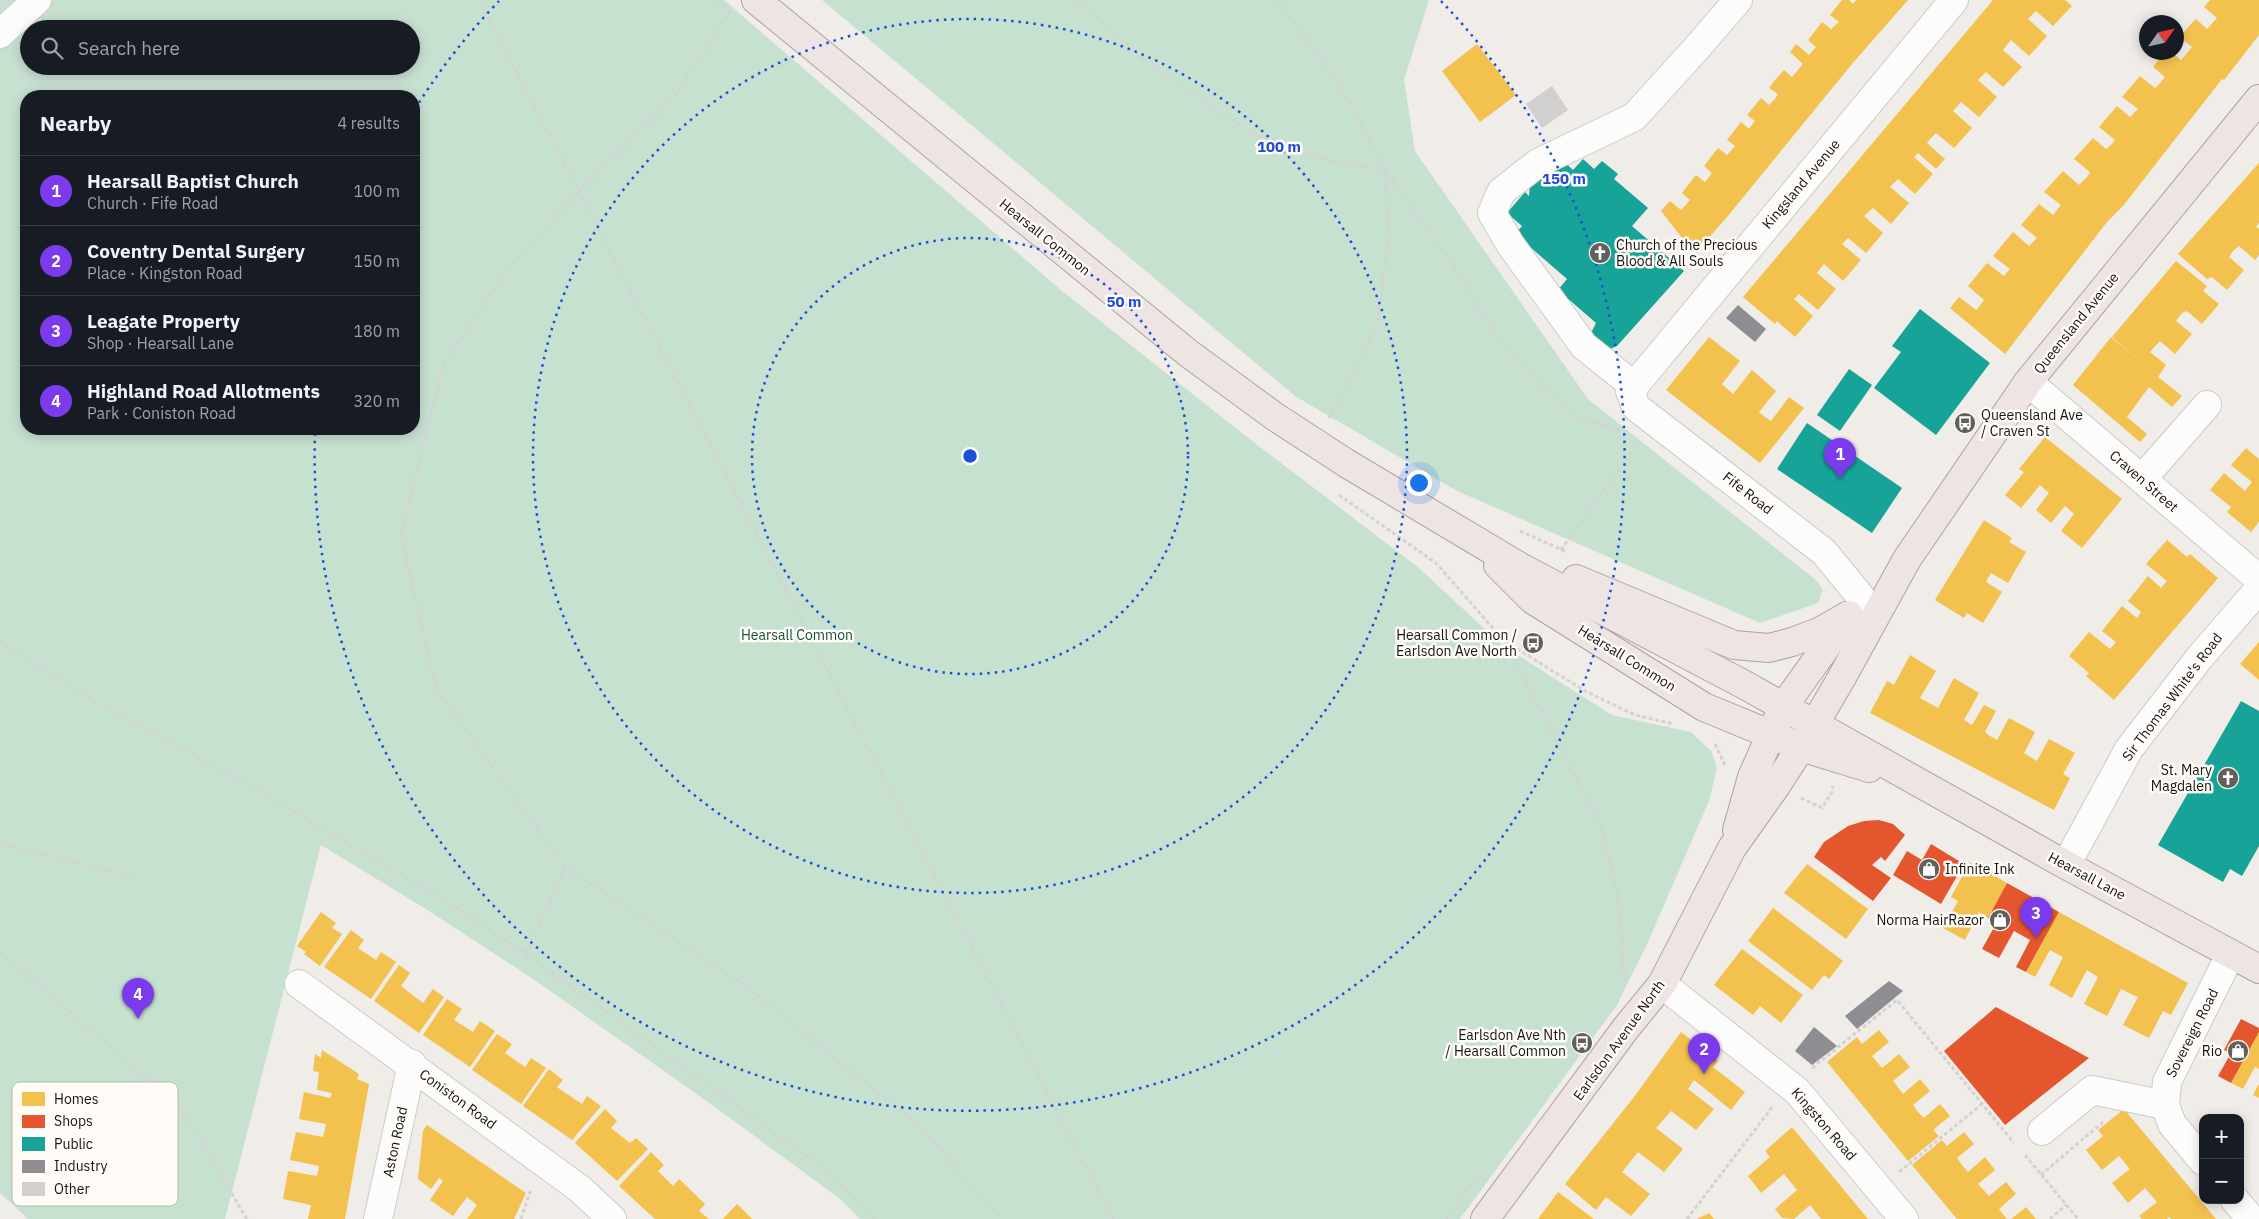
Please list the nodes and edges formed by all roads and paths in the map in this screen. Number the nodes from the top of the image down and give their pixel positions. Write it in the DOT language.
graph roads {
  1 [pos="37,0"];
  2 [pos="479,0"];
  3 [pos="1077,0"];
  4 [pos="1277,0"];
  5 [pos="1738,0"];
  6 [pos="1954,0"];
  7 [pos="745,3"];
  8 [pos="0,34"];
  9 [pos="2259,99"];
  10 [pos="1384,170"];
  11 [pos="578,193"];
  12 [pos="2028,382"];
  13 [pos="1632,388"];
  14 [pos="2207,405"];
  15 [pos="1654,420"];
  16 [pos="1314,442"];
  17 [pos="2142,479"];
  18 [pos="1517,529"];
  19 [pos="1472,540"];
  20 [pos="1561,550"];
  21 [pos="1570,553"];
  22 [pos="1907,559"];
  23 [pos="1522,568"];
  24 [pos="2259,579"];
  25 [pos="2259,589"];
  26 [pos="1857,608"];
  27 [pos="0,642"];
  28 [pos="1783,707"];
  29 [pos="1677,724"];
  30 [pos="1770,734"];
  31 [pos="1807,736"];
  32 [pos="1713,741"];
  33 [pos="1836,758"];
  34 [pos="1723,759"];
  35 [pos="1726,770"];
  36 [pos="1765,779"];
  37 [pos="1915,781"];
  38 [pos="0,844"];
  39 [pos="2066,865"];
  40 [pos="564,867"];
  41 [pos="135,877"];
  42 [pos="0,952"];
  43 [pos="526,954"];
  44 [pos="2230,955"];
  45 [pos="2259,969"];
  46 [pos="1630,976"];
  47 [pos="299,984"];
  48 [pos="1662,984"];
  49 [pos="412,1064"];
  50 [pos="151,1082"];
  51 [pos="1798,1091"];
  52 [pos="1982,1104"];
  53 [pos="2165,1104"];
  54 [pos="178,1105"];
  55 [pos="2106,1119"];
  56 [pos="2042,1130"];
  57 [pos="2017,1146"];
  58 [pos="2023,1153"];
  59 [pos="2201,1159"];
  60 [pos="2040,1175"];
  61 [pos="1879,1188"];
  62 [pos="2238,1204"];
  63 [pos="2066,1205"];
  64 [pos="247,1219"];
  65 [pos="378,1219"];
  66 [pos="612,1219"];
  67 [pos="876,1219"];
  68 [pos="1000,1219"];
  69 [pos="1113,1219"];
  70 [pos="1485,1219"];
  71 [pos="1686,1219"];
  72 [pos="1904,1219"];
  73 [pos="2050,1219"];
  74 [pos="2078,1219"];
  75 [pos="2251,1219"];
  1 -- 8 [label="street"];
  2 -- 11 [label="path"];
  3 -- 10 [label="path"];
  4 -- 10 [label="path"];
  5 -- 13 [label="street"];
  6 -- 13 [label="street, Kingsland Avenue"];
  7 -- 11 [label="path"];
  7 -- 16 [label="main road, Hearsall Common"];
  9 -- 12 [label="main road, Queensland Avenue"];
  10 -- 15 [label="path"];
  10 -- 16 [label="path"];
  11 -- 40 [label="path"];
  11 -- 69 [label="path"];
  12 -- 17 [label="street, Craven Street"];
  12 -- 22 [label="main road, Queensland Avenue"];
  13 -- 15 [label="street, Fife Road"];
  14 -- 17 [label="street"];
  15 -- 20 [label="path"];
  15 -- 26 [label="street, Fife Road"];
  16 -- 19 [label="main road, Hearsall Common"];
  17 -- 24 [label="street, Craven Street"];
  18 -- 20 [label="path"];
  19 -- 23 [label="main road, Hearsall Common"];
  19 -- 30 [label="main road, Hearsall Common"];
  20 -- 21 [label="path"];
  22 -- 26 [label="main road, Queensland Avenue"];
  22 -- 31 [label="main road, Queensland Avenue"];
  23 -- 26 [label="main road"];
  23 -- 28 [label="main road, Hearsall Common"];
  25 -- 39 [label="street, Sir Thomas White's Road"];
  26 -- 28 [label="main road, Queensland Avenue"];
  27 -- 43 [label="path"];
  28 -- 30 [label="main road, Earlsdon Avenue North"];
  28 -- 31 [label="main road, Hearsall Common"];
  29 -- 46 [label="path"];
  30 -- 31 [label="main road, Hearsall Common"];
  30 -- 36 [label="main road, Earlsdon Avenue North"];
  31 -- 33 [label="main road, Hearsall Lane"];
  31 -- 36 [label="main road, Earlsdon Avenue North"];
  31 -- 37 [label="main road, Hearsall Lane"];
  32 -- 34 [label="path"];
  33 -- 36 [label="path"];
  33 -- 37 [label="main road, Hearsall Lane"];
  34 -- 35 [label="path"];
  34 -- 36 [label="path"];
  36 -- 48 [label="main road, Earlsdon Avenue North"];
  37 -- 39 [label="main road, Hearsall Lane"];
  38 -- 41 [label="path"];
  39 -- 44 [label="main road, Hearsall Lane"];
  40 -- 43 [label="path"];
  40 -- 68 [label="path"];
  42 -- 50 [label="path"];
  43 -- 67 [label="path"];
  44 -- 45 [label="main road, Hearsall Lane"];
  44 -- 53 [label="street, Sovereign Road"];
  47 -- 49 [label="street, Coniston Road"];
  48 -- 51 [label="street, Kingston Road"];
  48 -- 70 [label="main road, Earlsdon Avenue North"];
  49 -- 65 [label="street, Aston Road"];
  49 -- 66 [label="street, Coniston Road"];
  51 -- 52 [label="path"];
  51 -- 61 [label="street, Kingston Road"];
  51 -- 71 [label="path"];
  52 -- 57 [label="path"];
  52 -- 61 [label="path"];
  53 -- 56 [label="street"];
  53 -- 59 [label="street, Sovereign Road"];
  54 -- 64 [label="path"];
  55 -- 60 [label="path"];
  58 -- 60 [label="path"];
  60 -- 63 [label="path"];
  61 -- 72 [label="street, Kingston Road"];
  62 -- 75 [label="street"];
  63 -- 73 [label="path"];
  63 -- 74 [label="path"];
}
